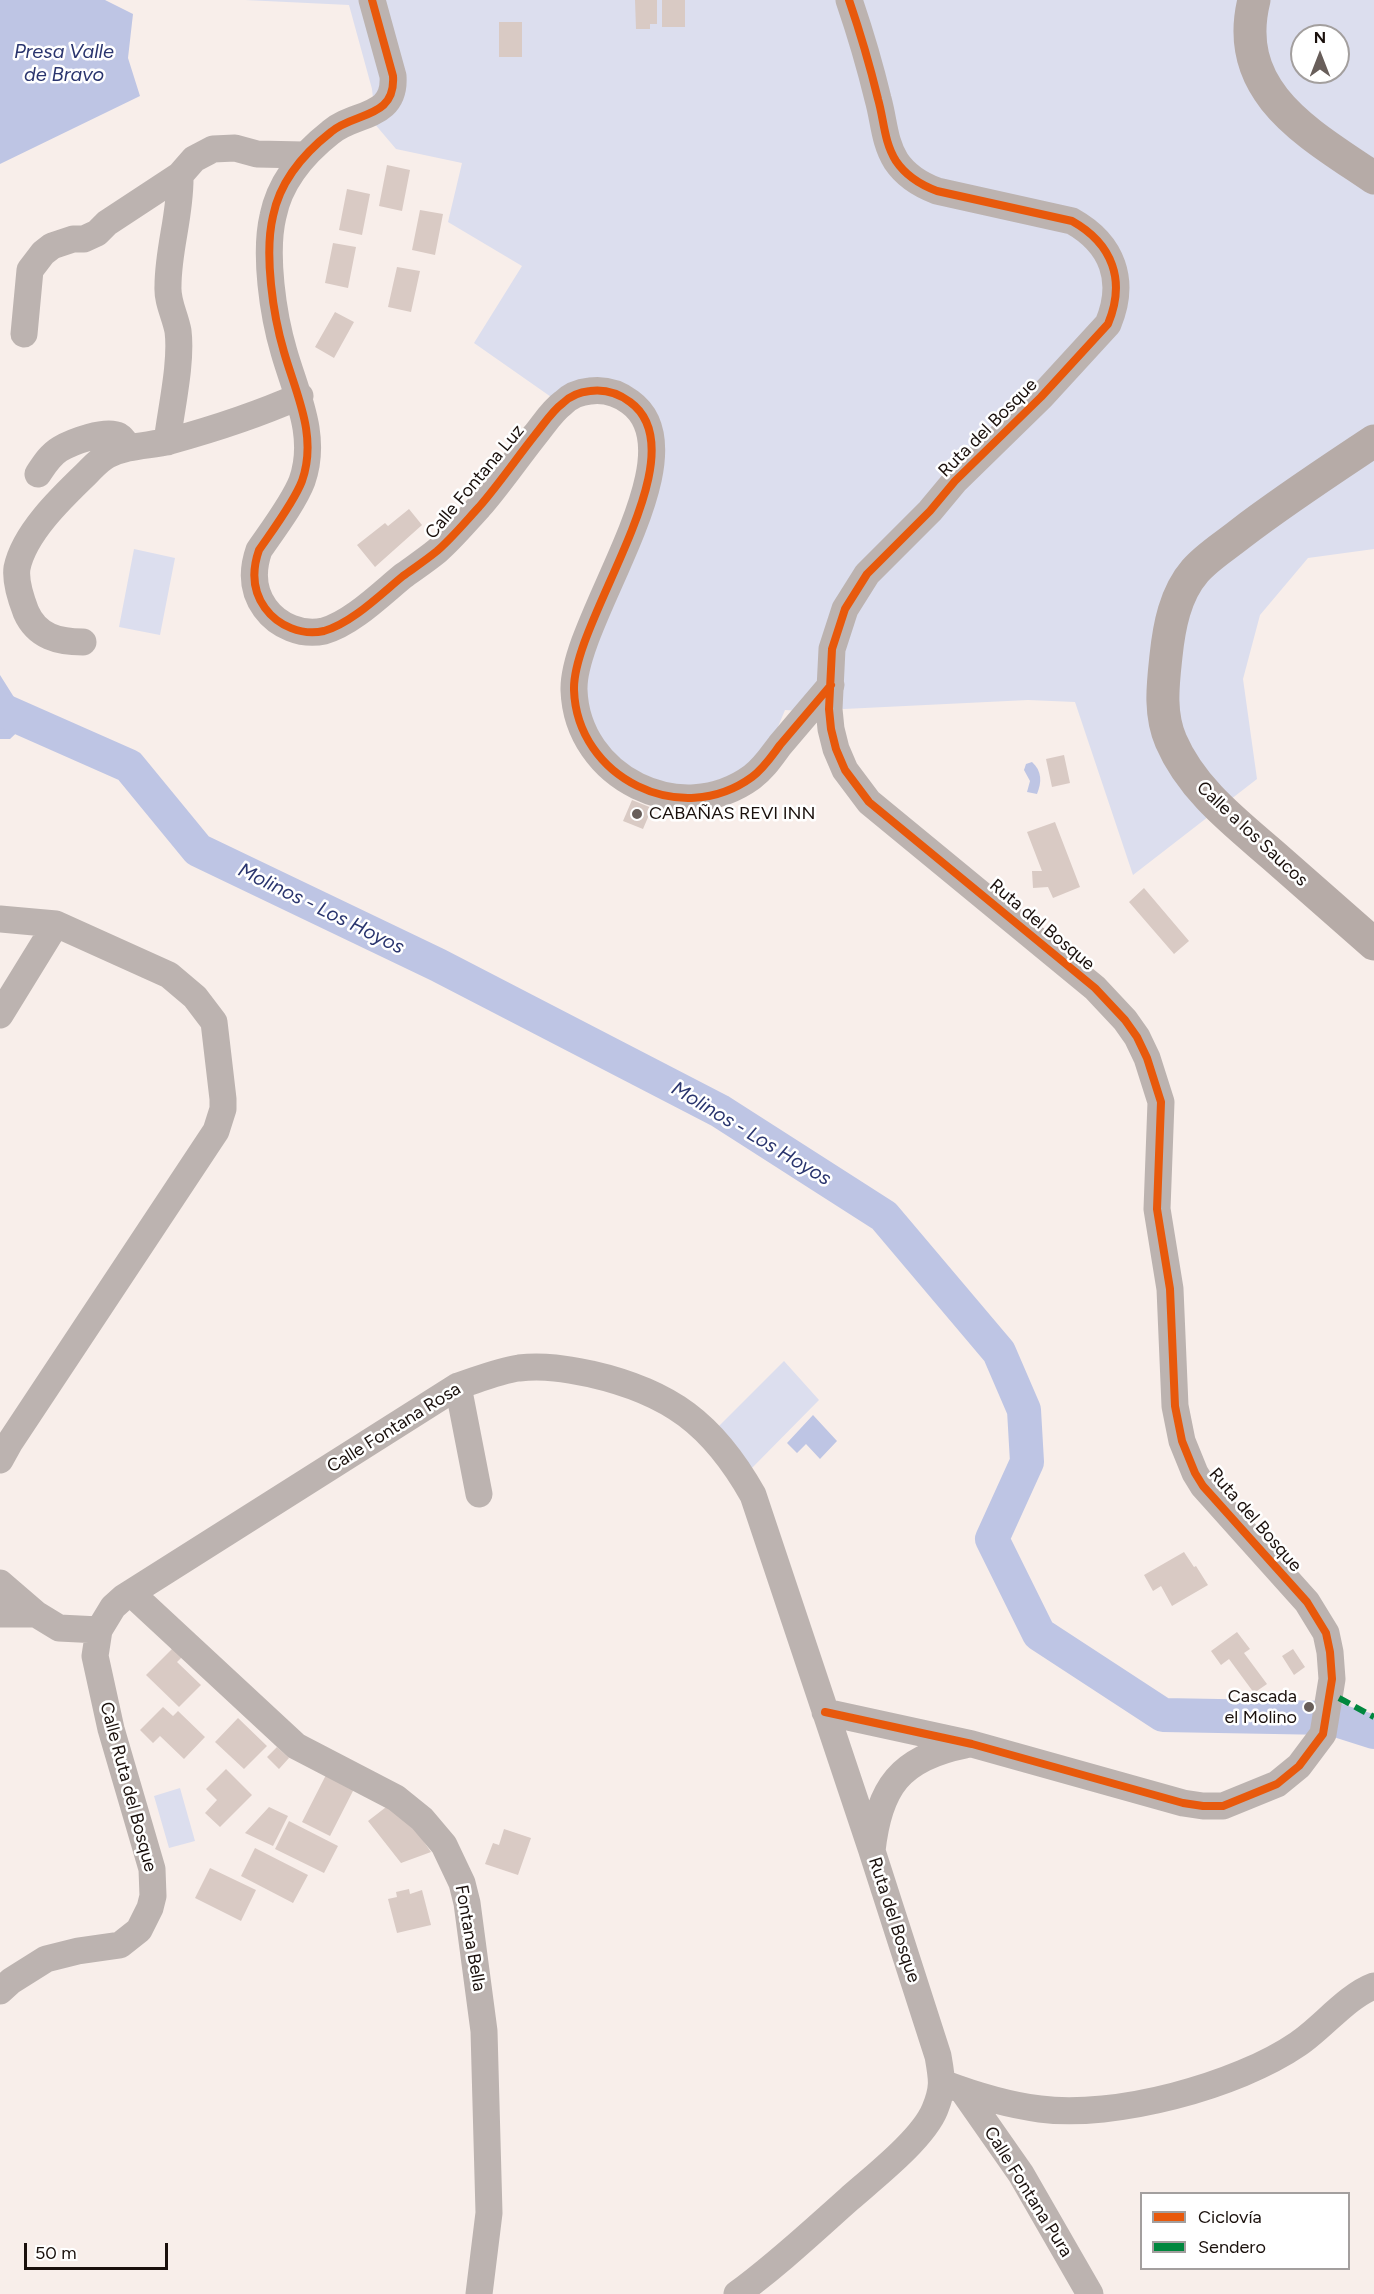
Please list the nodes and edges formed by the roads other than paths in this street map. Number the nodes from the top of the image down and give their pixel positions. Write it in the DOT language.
graph roads {
  1 [pos="372,0"];
  2 [pos="849,0"];
  3 [pos="1254,0"];
  4 [pos="304,155"];
  5 [pos="180,175"];
  6 [pos="1374,178"];
  7 [pos="24,334"];
  8 [pos="300,396"];
  9 [pos="1374,441"];
  10 [pos="167,442"];
  11 [pos="128,447"];
  12 [pos="38,474"];
  13 [pos="83,642"];
  14 [pos="831,685"];
  15 [pos="0,919"];
  16 [pos="56,924"];
  17 [pos="1374,944"];
  18 [pos="0,1015"];
  19 [pos="458,1386"];
  20 [pos="0,1460"];
  21 [pos="479,1494"];
  22 [pos="0,1583"];
  23 [pos="131,1593"];
  24 [pos="0,1614"];
  25 [pos="36,1614"];
  26 [pos="99,1630"];
  27 [pos="825,1712"];
  28 [pos="972,1743"];
  29 [pos="872,1851"];
  30 [pos="1374,1986"];
  31 [pos="0,1991"];
  32 [pos="953,2087"];
  33 [pos="479,2294"];
  34 [pos="737,2294"];
  35 [pos="1090,2294"];
  1 -- 4 [label="street, Calle Fontana Luz"];
  2 -- 14 [label="street, Ruta del Bosque"];
  3 -- 6 [label="main road"];
  4 -- 5 [label="street"];
  4 -- 8 [label="street, Calle Fontana Luz"];
  5 -- 7 [label="street"];
  5 -- 10 [label="street"];
  8 -- 10 [label="street"];
  8 -- 14 [label="street, Calle Fontana Luz"];
  9 -- 17 [label="main road, Calle a los Saucos"];
  10 -- 11 [label="street"];
  11 -- 12 [label="street"];
  11 -- 13 [label="street"];
  14 -- 28 [label="street, Ruta del Bosque"];
  15 -- 16 [label="street"];
  16 -- 18 [label="street"];
  16 -- 20 [label="street"];
  19 -- 21 [label="street"];
  19 -- 23 [label="street, Calle Fontana Rosa"];
  19 -- 27 [label="street, Calle Fontana Rosa"];
  22 -- 25 [label="street"];
  23 -- 26 [label="street, Calle Fontana Rosa"];
  23 -- 33 [label="street, Fontana Bella"];
  24 -- 25 [label="street"];
  25 -- 26 [label="street"];
  26 -- 31 [label="street, Calle Ruta del Bosque"];
  27 -- 28 [label="street"];
  27 -- 29 [label="street, Calle Fontana Rosa"];
  28 -- 29 [label="street, Ruta del Bosque"];
  29 -- 32 [label="street, Ruta del Bosque"];
  30 -- 32 [label="street"];
  32 -- 34 [label="street, Ruta del Bosque"];
  32 -- 35 [label="street, Calle Fontana Pura"];
}
